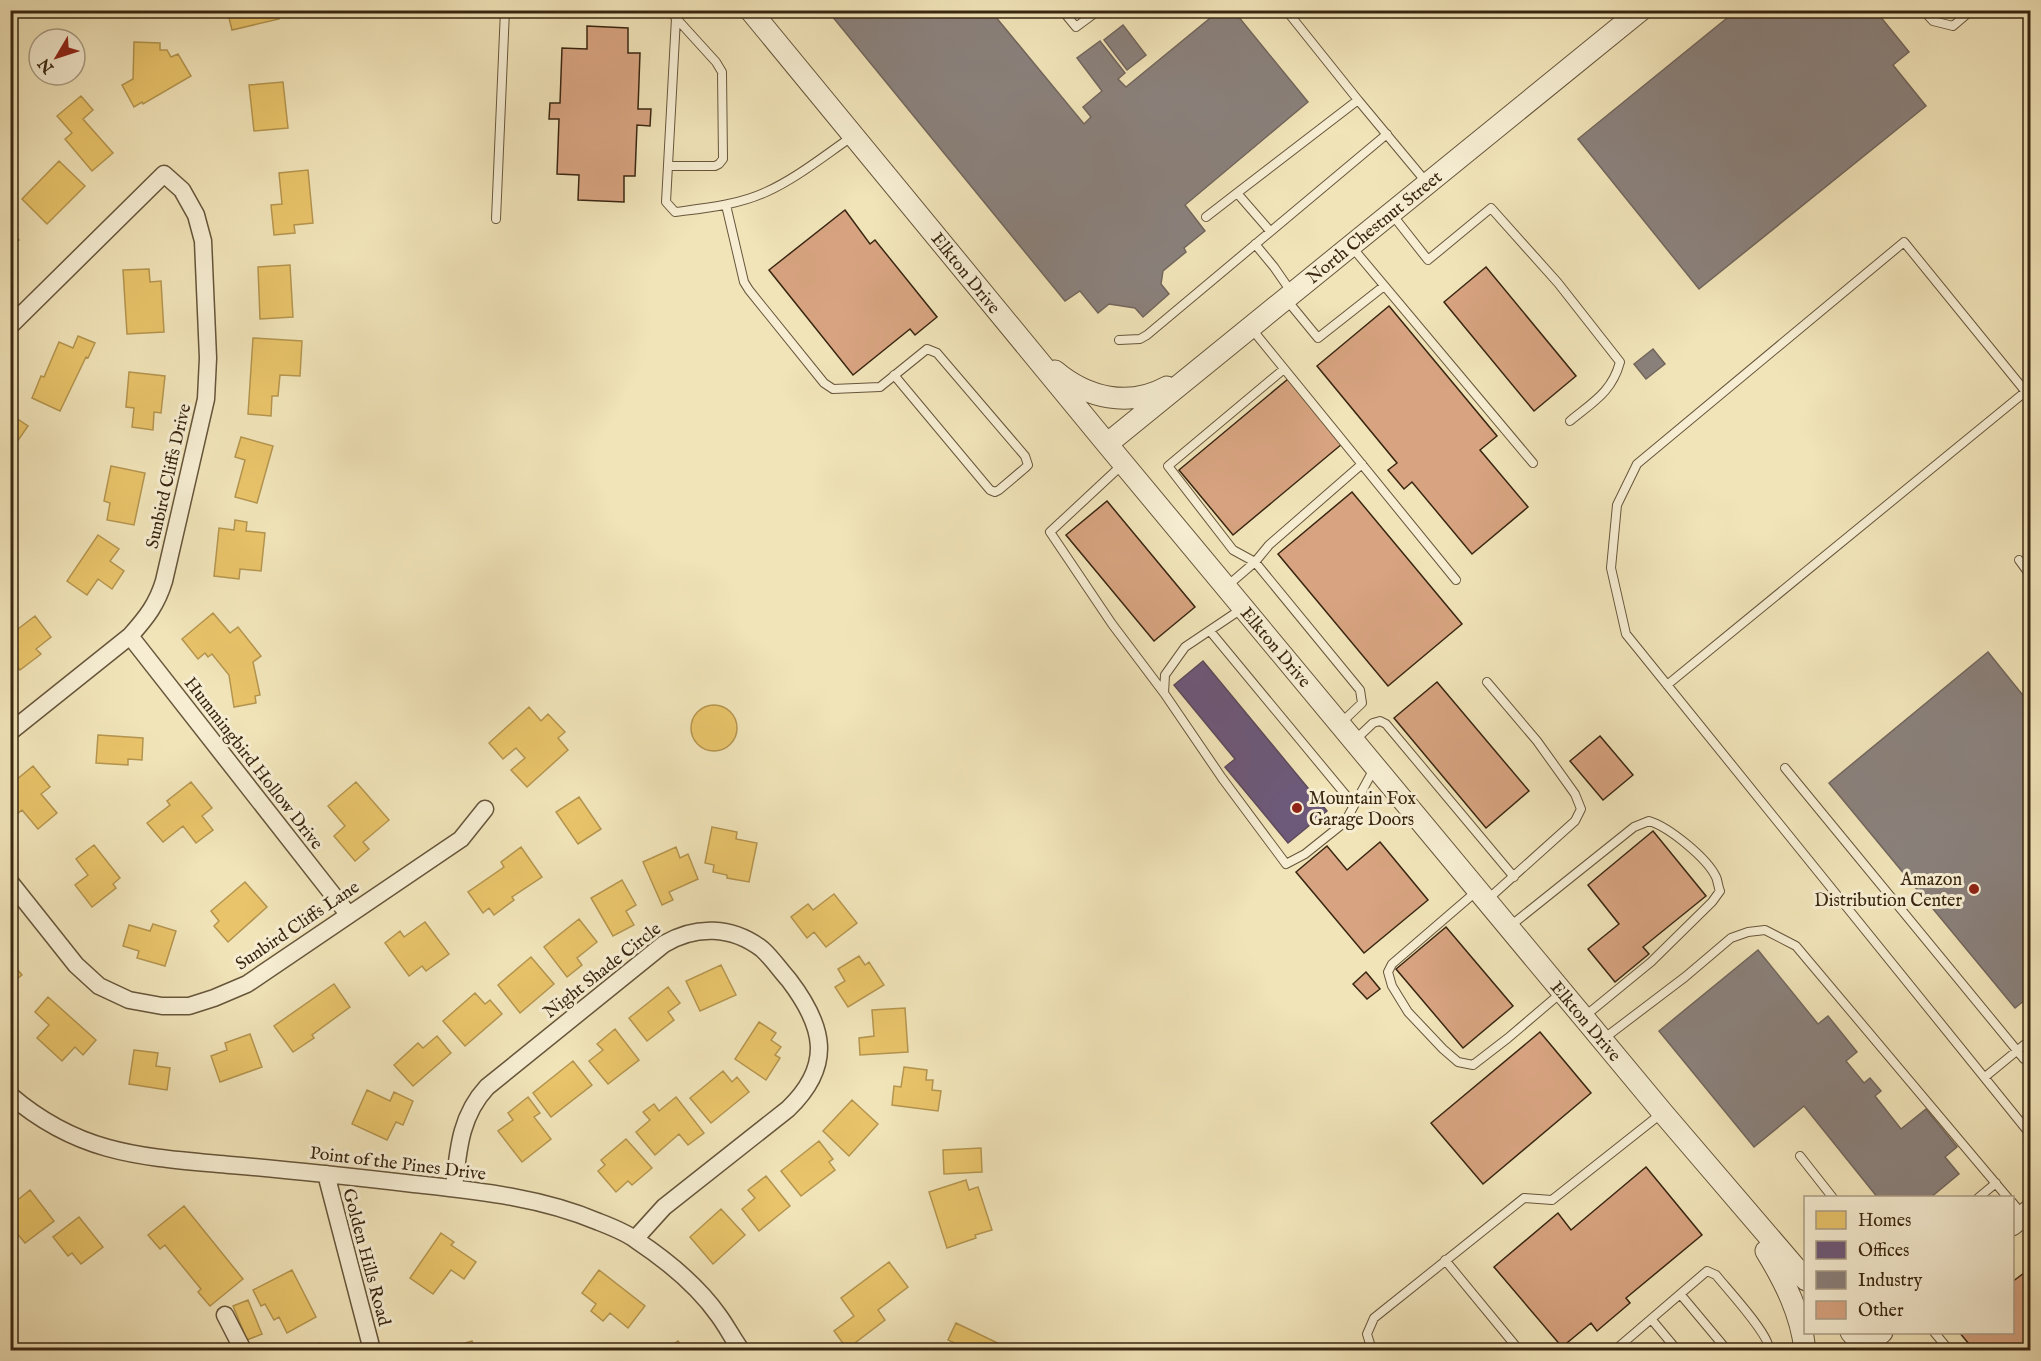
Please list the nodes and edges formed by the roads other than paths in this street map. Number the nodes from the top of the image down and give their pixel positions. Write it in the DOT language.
graph roads {
  1 [pos="505,10"];
  2 [pos="669,10"];
  3 [pos="750,10"];
  4 [pos="1062,10"];
  5 [pos="1100,10"];
  6 [pos="1286,10"];
  7 [pos="1641,10"];
  8 [pos="1923,10"];
  9 [pos="1967,10"];
  10 [pos="676,18"];
  11 [pos="1358,100"];
  12 [pos="1387,134"];
  13 [pos="853,135"];
  14 [pos="668,166"];
  15 [pos="1427,184"];
  16 [pos="1238,193"];
  17 [pos="726,205"];
  18 [pos="1391,213"];
  19 [pos="1206,217"];
  20 [pos="496,219"];
  21 [pos="1270,231"];
  22 [pos="1255,244"];
  23 [pos="1351,246"];
  24 [pos="1384,286"];
  25 [pos="1289,296"];
  26 [pos="10,326"];
  27 [pos="1251,327"];
  28 [pos="1119,340"];
  29 [pos="1030,351"];
  30 [pos="1199,369"];
  31 [pos="1284,369"];
  32 [pos="894,375"];
  33 [pos="2029,392"];
  34 [pos="1570,421"];
  35 [pos="1107,444"];
  36 [pos="1124,464"];
  37 [pos="1362,464"];
  38 [pos="1533,464"];
  39 [pos="2019,560"];
  40 [pos="1256,562"];
  41 [pos="2031,575"];
  42 [pos="1456,580"];
  43 [pos="1226,587"];
  44 [pos="1243,608"];
  45 [pos="1210,630"];
  46 [pos="130,636"];
  47 [pos="1487,682"];
  48 [pos="1667,685"];
  49 [pos="1164,693"];
  50 [pos="1340,724"];
  51 [pos="10,732"];
  52 [pos="1354,741"];
  53 [pos="1375,766"];
  54 [pos="1785,768"];
  55 [pos="1354,805"];
  56 [pos="485,809"];
  57 [pos="1514,877"];
  58 [pos="10,882"];
  59 [pos="1482,895"];
  60 [pos="348,914"];
  61 [pos="1509,928"];
  62 [pos="1562,992"];
  63 [pos="1583,1017"];
  64 [pos="1602,1040"];
  65 [pos="2031,1040"];
  66 [pos="2017,1051"];
  67 [pos="2024,1059"];
  68 [pos="1985,1077"];
  69 [pos="10,1095"];
  70 [pos="1663,1113"];
  71 [pos="2031,1134"];
  72 [pos="1800,1156"];
  73 [pos="326,1174"];
  74 [pos="1717,1178"];
  75 [pos="1996,1183"];
  76 [pos="454,1188"];
  77 [pos="1832,1196"];
  78 [pos="1979,1196"];
  79 [pos="2007,1196"];
  80 [pos="635,1239"];
  81 [pos="1445,1260"];
  82 [pos="1804,1278"];
  83 [pos="1681,1295"];
  84 [pos="225,1315"];
  85 [pos="1652,1320"];
  86 [pos="1878,1334"];
  87 [pos="1936,1334"];
  88 [pos="1858,1343"];
  89 [pos="1620,1349"];
  90 [pos="243,1350"];
  91 [pos="372,1350"];
  92 [pos="741,1350"];
  93 [pos="1372,1350"];
  94 [pos="1519,1350"];
  95 [pos="1677,1350"];
  96 [pos="1727,1350"];
  97 [pos="1769,1350"];
  98 [pos="1805,1350"];
  99 [pos="1949,1350"];
  1 -- 20 [label="lane"];
  2 -- 10 [label="lane"];
  3 -- 13 [label="street, Elkton Drive"];
  4 -- 5 [label="lane"];
  6 -- 11 [label="lane"];
  7 -- 15 [label="street, North Chestnut Street"];
  8 -- 9 [label="lane"];
  10 -- 14 [label="lane"];
  10 -- 14 [label="lane"];
  11 -- 12 [label="lane"];
  11 -- 16 [label="lane"];
  12 -- 15 [label="lane"];
  12 -- 21 [label="lane"];
  13 -- 17 [label="lane"];
  13 -- 29 [label="street, Elkton Drive"];
  14 -- 17 [label="lane"];
  15 -- 18 [label="street, North Chestnut Street"];
  16 -- 19 [label="lane"];
  16 -- 21 [label="lane"];
  17 -- 32 [label="lane"];
  18 -- 23 [label="street, North Chestnut Street"];
  18 -- 34 [label="lane"];
  21 -- 22 [label="lane"];
  22 -- 25 [label="lane"];
  22 -- 28 [label="lane"];
  23 -- 24 [label="lane"];
  23 -- 25 [label="street, North Chestnut Street"];
  24 -- 25 [label="lane"];
  24 -- 38 [label="lane"];
  25 -- 27 [label="street, North Chestnut Street"];
  26 -- 46 [label="street, Sunbird Cliffs Drive"];
  27 -- 30 [label="street, North Chestnut Street"];
  27 -- 31 [label="lane"];
  29 -- 30 [label="street"];
  29 -- 35 [label="street, Elkton Drive"];
  30 -- 35 [label="street, North Chestnut Street"];
  31 -- 37 [label="lane"];
  31 -- 40 [label="lane"];
  32 -- 32 [label="lane"];
  33 -- 48 [label="lane"];
  33 -- 48 [label="lane"];
  35 -- 36 [label="street, Elkton Drive"];
  36 -- 43 [label="street, Elkton Drive"];
  36 -- 49 [label="lane"];
  37 -- 40 [label="lane"];
  37 -- 42 [label="lane"];
  39 -- 41 [label="lane"];
  40 -- 43 [label="lane"];
  40 -- 50 [label="lane"];
  43 -- 44 [label="street, Elkton Drive"];
  44 -- 45 [label="lane"];
  44 -- 50 [label="street, Elkton Drive"];
  45 -- 49 [label="lane"];
  45 -- 55 [label="lane"];
  46 -- 51 [label="street, Sunbird Cliffs Drive"];
  46 -- 60 [label="street, Hummingbird Hollow Drive"];
  47 -- 57 [label="lane"];
  48 -- 68 [label="lane"];
  49 -- 55 [label="lane"];
  50 -- 52 [label="street, Elkton Drive"];
  52 -- 53 [label="street, Elkton Drive"];
  52 -- 57 [label="lane"];
  53 -- 55 [label="lane"];
  53 -- 59 [label="street, Elkton Drive"];
  54 -- 66 [label="lane"];
  56 -- 60 [label="street, Sunbird Cliffs Lane"];
  57 -- 59 [label="lane"];
  58 -- 60 [label="street, Sunbird Cliffs Lane"];
  59 -- 61 [label="street, Elkton Drive"];
  59 -- 62 [label="lane"];
  61 -- 62 [label="street, Elkton Drive"];
  61 -- 63 [label="lane"];
  62 -- 63 [label="street, Elkton Drive"];
  63 -- 64 [label="street, Elkton Drive"];
  64 -- 70 [label="street, Elkton Drive"];
  64 -- 75 [label="lane"];
  65 -- 66 [label="lane"];
  66 -- 67 [label="lane"];
  66 -- 68 [label="lane"];
  68 -- 71 [label="lane"];
  69 -- 73 [label="street, Point of the Pines Drive"];
  70 -- 74 [label="street, Elkton Drive"];
  70 -- 81 [label="lane"];
  72 -- 77 [label="lane"];
  73 -- 76 [label="street, Point of the Pines Drive"];
  73 -- 91 [label="street, Golden Hills Road"];
  74 -- 82 [label="street, Elkton Drive"];
  74 -- 98 [label="street"];
  75 -- 78 [label="lane"];
  75 -- 79 [label="lane"];
  76 -- 80 [label="street, Point of the Pines Drive"];
  76 -- 80 [label="street, Night Shade Circle"];
  80 -- 92 [label="street, Point of the Pines Drive"];
  81 -- 93 [label="lane"];
  81 -- 94 [label="lane"];
  83 -- 85 [label="lane"];
  83 -- 96 [label="lane"];
  83 -- 97 [label="lane"];
  84 -- 90 [label="street"];
  85 -- 89 [label="lane"];
  85 -- 95 [label="lane"];
  86 -- 88 [label="street"];
  87 -- 99 [label="lane"];
}
